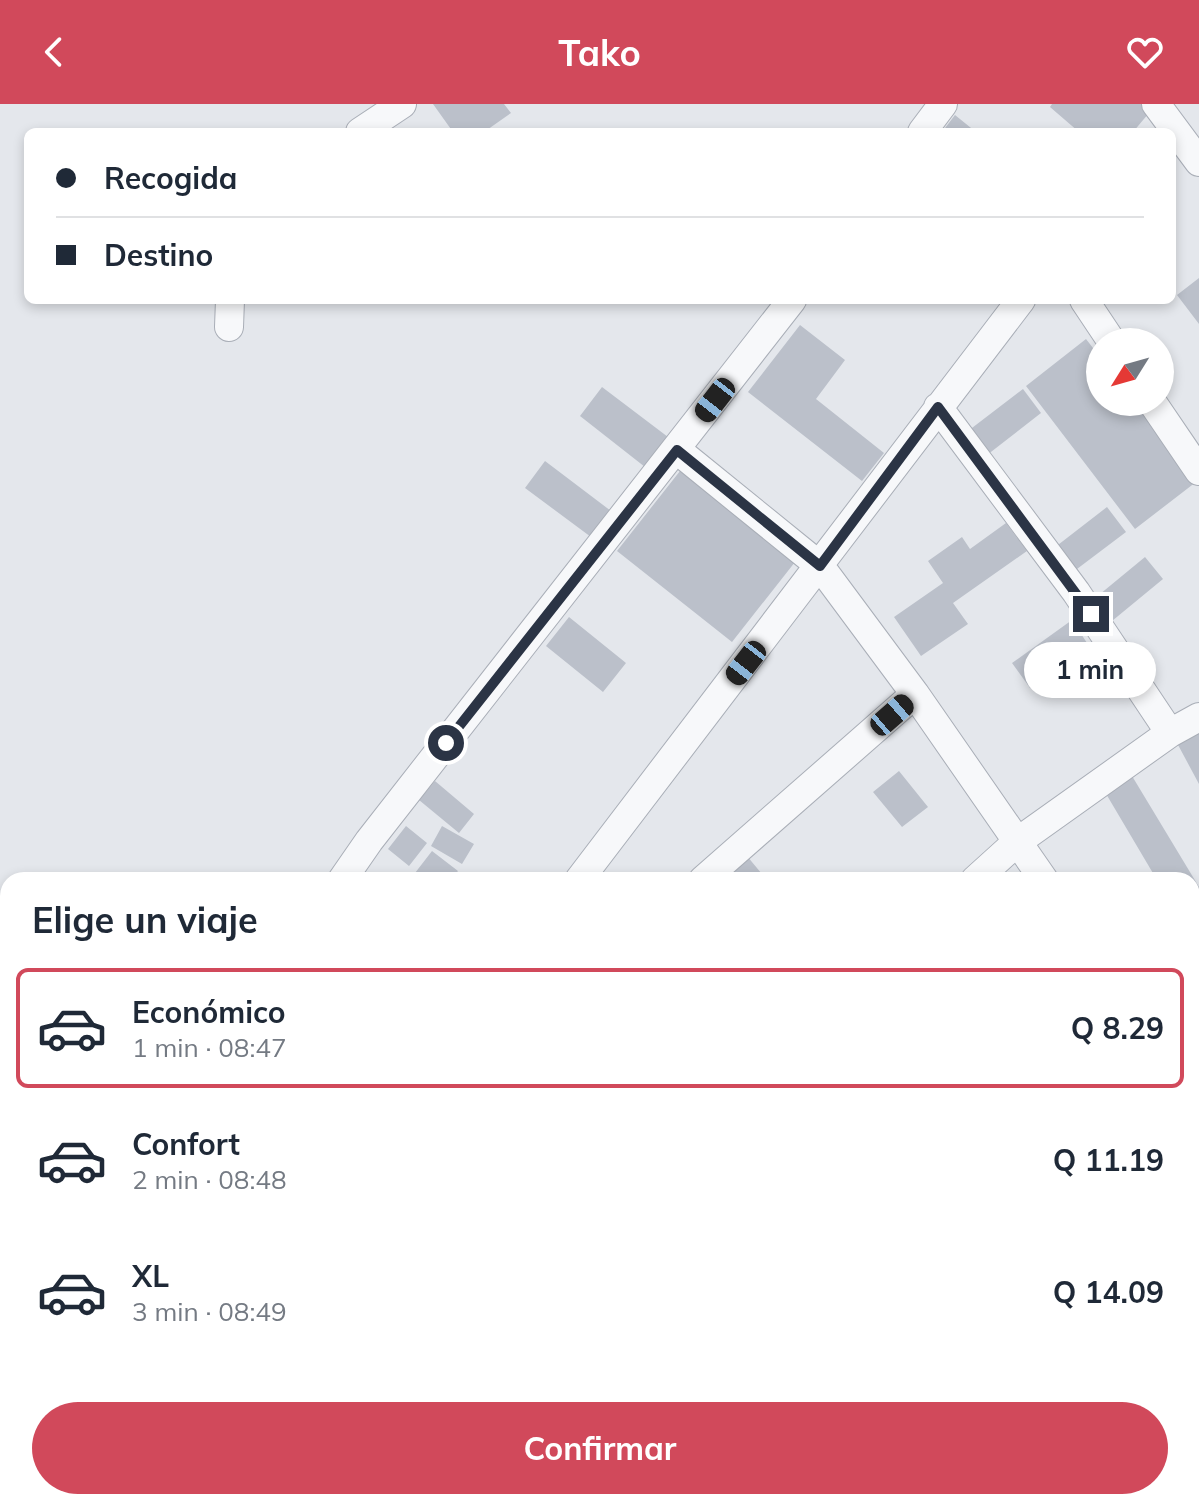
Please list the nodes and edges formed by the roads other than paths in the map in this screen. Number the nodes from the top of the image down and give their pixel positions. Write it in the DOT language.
graph roads {
  1 [pos="402,104"];
  2 [pos="943,104"];
  3 [pos="366,128"];
  4 [pos="925,128"];
  5 [pos="1176,137"];
  6 [pos="1199,162"];
  7 [pos="789,304"];
  8 [pos="1018,304"];
  9 [pos="1087,304"];
  10 [pos="1103,328"];
  11 [pos="938,407"];
  12 [pos="1162,416"];
  13 [pos="677,450"];
  14 [pos="1199,471"];
  15 [pos="820,566"];
  16 [pos="915,694"];
  17 [pos="1199,717"];
  18 [pos="1170,733"];
  19 [pos="1017,842"];
  20 [pos="348,872"];
  21 [pos="585,872"];
  22 [pos="712,872"];
  23 [pos="984,872"];
  24 [pos="1038,872"];
  1 -- 3 [label="street"];
  2 -- 4 [label="street"];
  5 -- 6 [label="street"];
  7 -- 13 [label="street"];
  8 -- 11 [label="street"];
  9 -- 10 [label="street"];
  11 -- 15 [label="street"];
  11 -- 18 [label="street"];
  12 -- 14 [label="street"];
  13 -- 15 [label="street"];
  13 -- 20 [label="street"];
  15 -- 16 [label="street"];
  15 -- 21 [label="street"];
  16 -- 19 [label="street"];
  16 -- 22 [label="street"];
  17 -- 18 [label="street"];
  18 -- 19 [label="street"];
  19 -- 23 [label="street"];
  19 -- 24 [label="street"];
}
